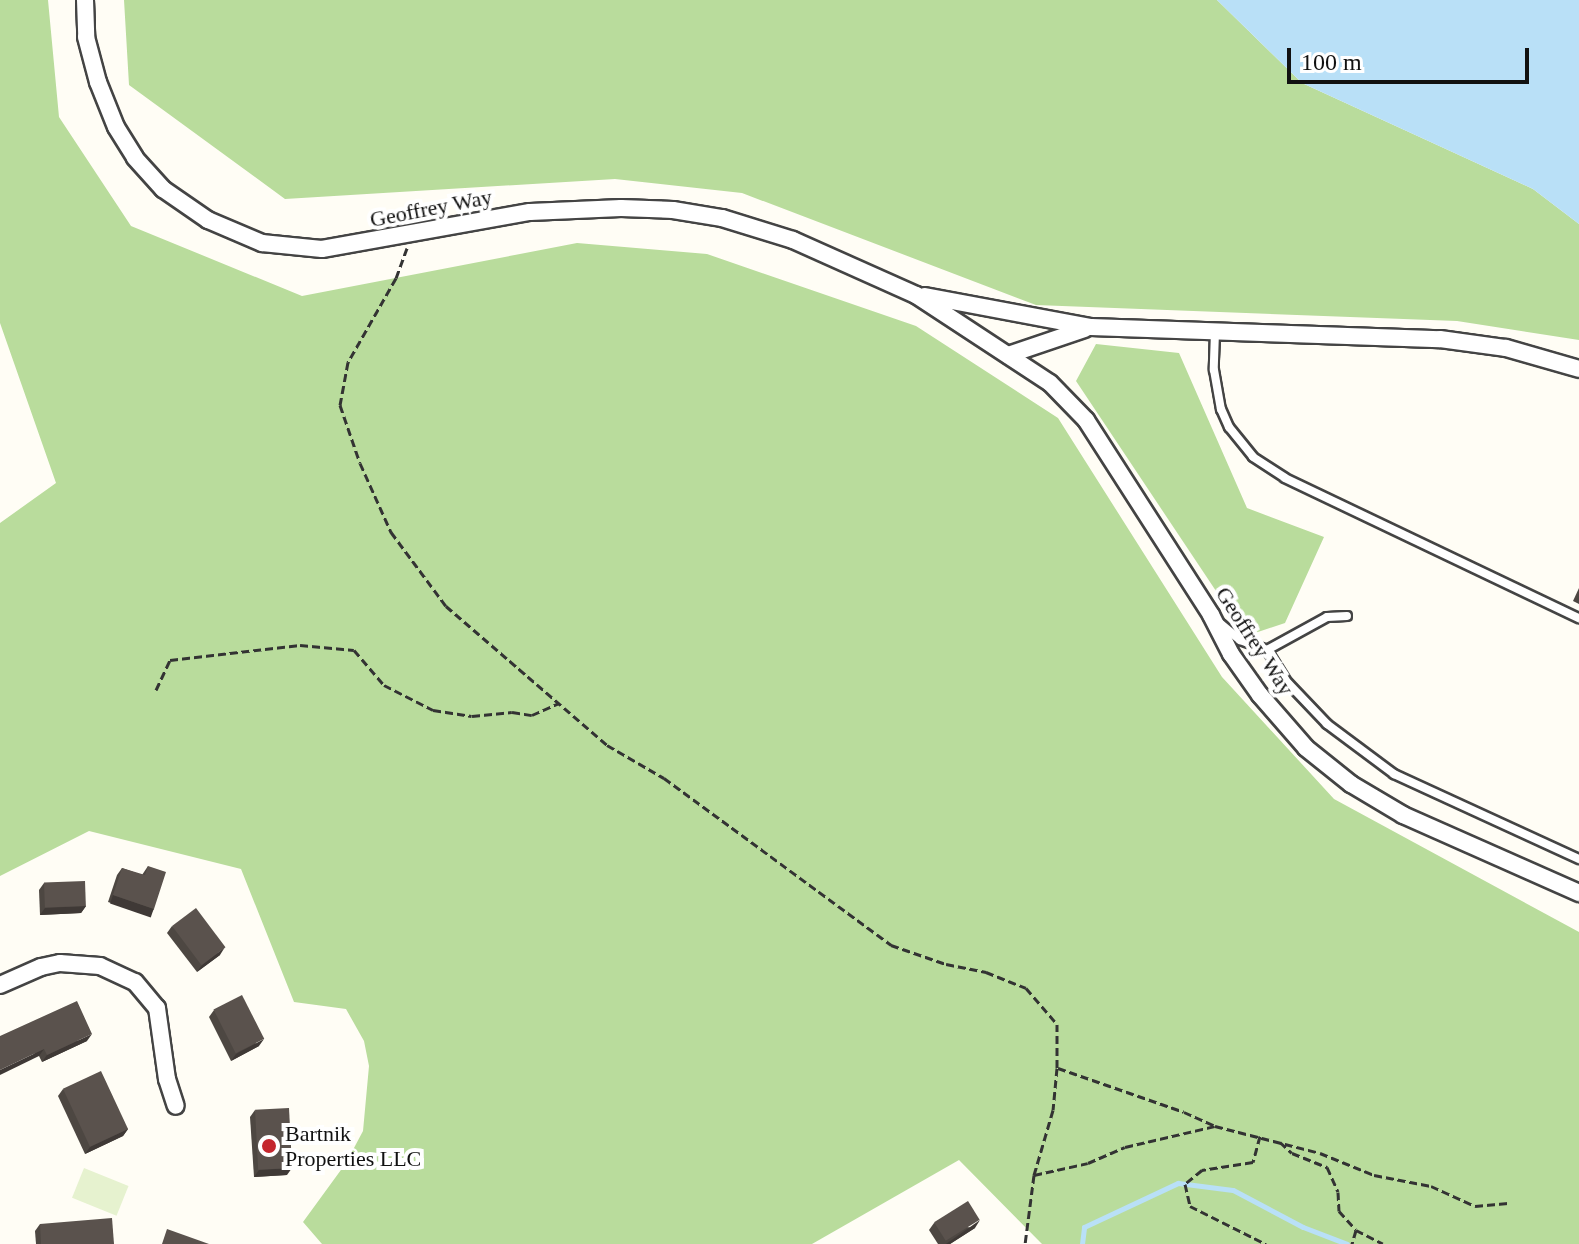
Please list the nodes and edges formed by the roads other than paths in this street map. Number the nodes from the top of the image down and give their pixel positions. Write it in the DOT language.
graph roads {
  1 [pos="85,0"];
  2 [pos="916,295"];
  3 [pos="1091,327"];
  4 [pos="1215,331"];
  5 [pos="1008,355"];
  6 [pos="1579,369"];
  7 [pos="1211,615"];
  8 [pos="1347,616"];
  9 [pos="1579,618"];
  10 [pos="1267,650"];
  11 [pos="1579,859"];
  12 [pos="1579,893"];
  13 [pos="0,985"];
  14 [pos="176,1106"];
  1 -- 2 [label="street, Geoffrey Way"];
  2 -- 3 [label="street, Geoffrey Way"];
  2 -- 5 [label="street, Geoffrey Way"];
  3 -- 4 [label="street, Geoffrey Way"];
  3 -- 5 [label="street, Geoffrey Way"];
  4 -- 6 [label="street, Geoffrey Way"];
  4 -- 9 [label="lane"];
  5 -- 7 [label="street, Geoffrey Way"];
  7 -- 10 [label="lane"];
  7 -- 12 [label="street, Geoffrey Way"];
  8 -- 10 [label="lane"];
  10 -- 11 [label="lane"];
  13 -- 14 [label="street"];
}
